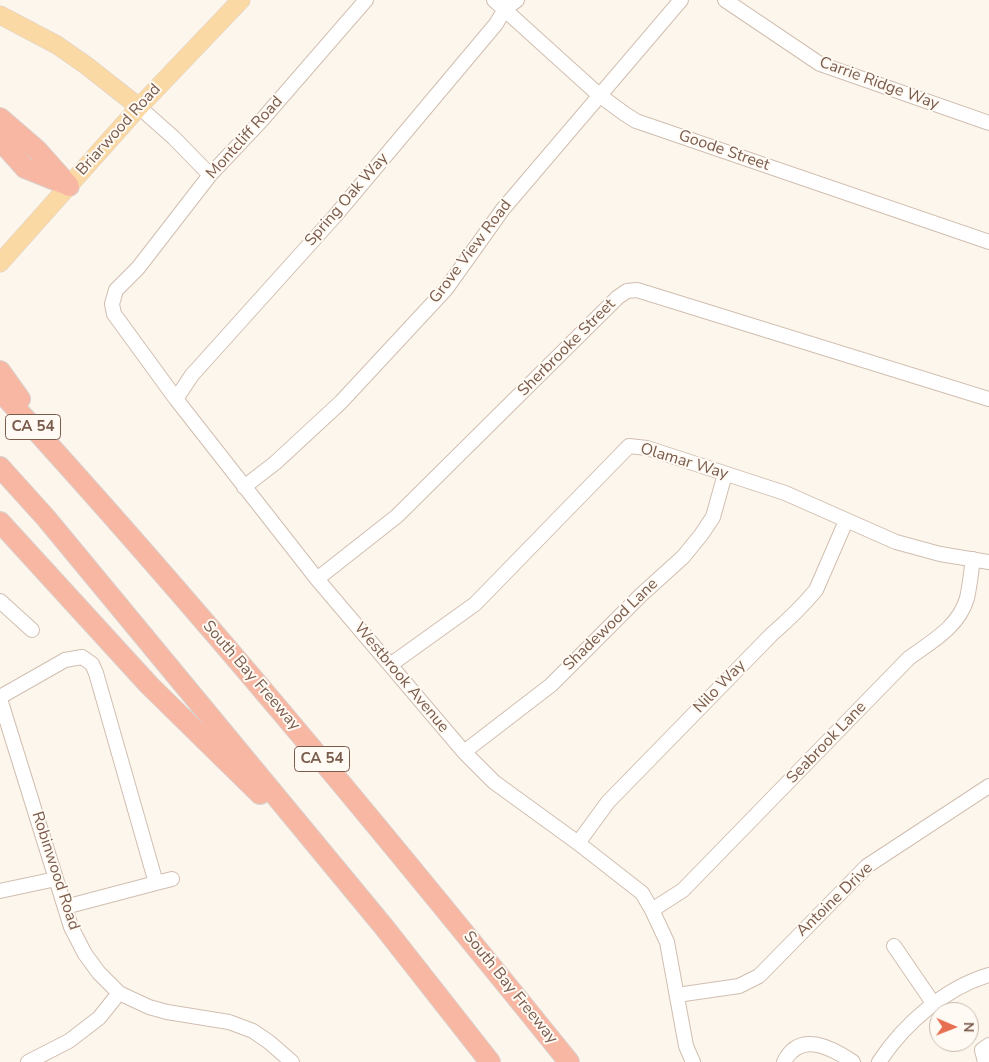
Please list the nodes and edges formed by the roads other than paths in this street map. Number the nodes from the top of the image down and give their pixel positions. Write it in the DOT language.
graph roads {
  1 [pos="241,0"];
  2 [pos="366,0"];
  3 [pos="494,0"];
  4 [pos="517,0"];
  5 [pos="681,0"];
  6 [pos="725,0"];
  7 [pos="505,9"];
  8 [pos="0,15"];
  9 [pos="599,94"];
  10 [pos="139,107"];
  11 [pos="0,118"];
  12 [pos="989,124"];
  13 [pos="0,140"];
  14 [pos="210,175"];
  15 [pos="69,186"];
  16 [pos="989,242"];
  17 [pos="0,263"];
  18 [pos="127,280"];
  19 [pos="0,371"];
  20 [pos="0,391"];
  21 [pos="176,399"];
  22 [pos="989,399"];
  23 [pos="67,464"];
  24 [pos="0,467"];
  25 [pos="725,474"];
  26 [pos="244,486"];
  27 [pos="846,521"];
  28 [pos="0,522"];
  29 [pos="973,559"];
  30 [pos="989,562"];
  31 [pos="317,579"];
  32 [pos="0,601"];
  33 [pos="32,630"];
  34 [pos="390,665"];
  35 [pos="0,698"];
  36 [pos="464,752"];
  37 [pos="989,786"];
  38 [pos="578,843"];
  39 [pos="339,873"];
  40 [pos="56,879"];
  41 [pos="172,879"];
  42 [pos="156,883"];
  43 [pos="0,891"];
  44 [pos="65,907"];
  45 [pos="652,910"];
  46 [pos="894,946"];
  47 [pos="989,975"];
  48 [pos="119,993"];
  49 [pos="677,995"];
  50 [pos="932,1002"];
  51 [pos="935,1002"];
  52 [pos="929,1007"];
  53 [pos="989,1044"];
  54 [pos="28,1062"];
  55 [pos="292,1062"];
  56 [pos="490,1062"];
  57 [pos="570,1062"];
  58 [pos="693,1062"];
  59 [pos="784,1062"];
  60 [pos="853,1062"];
  61 [pos="879,1062"];
  62 [pos="985,1062"];
  1 -- 10 [label="main road, Briarwood Road"];
  2 -- 14 [label="street, Montcliff Road"];
  3 -- 7 [label="street, Goode Street"];
  4 -- 7 [label="street, Spring Oak Way"];
  5 -- 9 [label="street, Grove View Road"];
  6 -- 12 [label="street, Carrie Ridge Way"];
  7 -- 9 [label="street, Goode Street"];
  7 -- 21 [label="street, Spring Oak Way"];
  8 -- 10 [label="main road"];
  9 -- 16 [label="street, Goode Street"];
  9 -- 26 [label="street, Grove View Road"];
  10 -- 14 [label="street"];
  10 -- 15 [label="main road, Briarwood Road"];
  11 -- 15 [label="highway"];
  13 -- 15 [label="highway"];
  14 -- 18 [label="street, Montcliff Road"];
  15 -- 17 [label="main road, Briarwood Road"];
  18 -- 21 [label="street, Westbrook Avenue"];
  19 -- 23 [label="highway"];
  20 -- 23 [label="highway, South Bay Freeway / CA 54"];
  21 -- 26 [label="street, Westbrook Avenue"];
  22 -- 31 [label="street, Sherbrooke Street"];
  23 -- 57 [label="highway, South Bay Freeway / CA 54"];
  24 -- 39 [label="highway"];
  25 -- 27 [label="street, Olamar Way"];
  25 -- 34 [label="street, Olamar Way"];
  25 -- 36 [label="street, Shadewood Lane"];
  26 -- 31 [label="street, Westbrook Avenue"];
  27 -- 29 [label="street, Olamar Way"];
  27 -- 38 [label="street, Nilo Way"];
  28 -- 39 [label="highway"];
  29 -- 30 [label="street, Olamar Way"];
  29 -- 45 [label="street, Seabrook Lane"];
  31 -- 34 [label="street, Westbrook Avenue"];
  32 -- 33 [label="street"];
  34 -- 36 [label="street, Westbrook Avenue"];
  35 -- 40 [label="street, Robinwood Road"];
  35 -- 42 [label="street"];
  36 -- 38 [label="street, Westbrook Avenue"];
  37 -- 49 [label="street, Antoine Drive"];
  38 -- 45 [label="street, Westbrook Avenue"];
  39 -- 56 [label="highway"];
  40 -- 43 [label="street"];
  40 -- 44 [label="street, Robinwood Road"];
  41 -- 42 [label="street"];
  42 -- 44 [label="street"];
  44 -- 48 [label="street, Robinwood Road"];
  45 -- 49 [label="street, Westbrook Avenue"];
  46 -- 50 [label="street"];
  47 -- 51 [label="street"];
  48 -- 54 [label="street"];
  48 -- 55 [label="street, Robinwood Road"];
  49 -- 58 [label="street, Westbrook Avenue"];
  52 -- 61 [label="street"];
  53 -- 62 [label="street"];
  59 -- 60 [label="street"];
}
